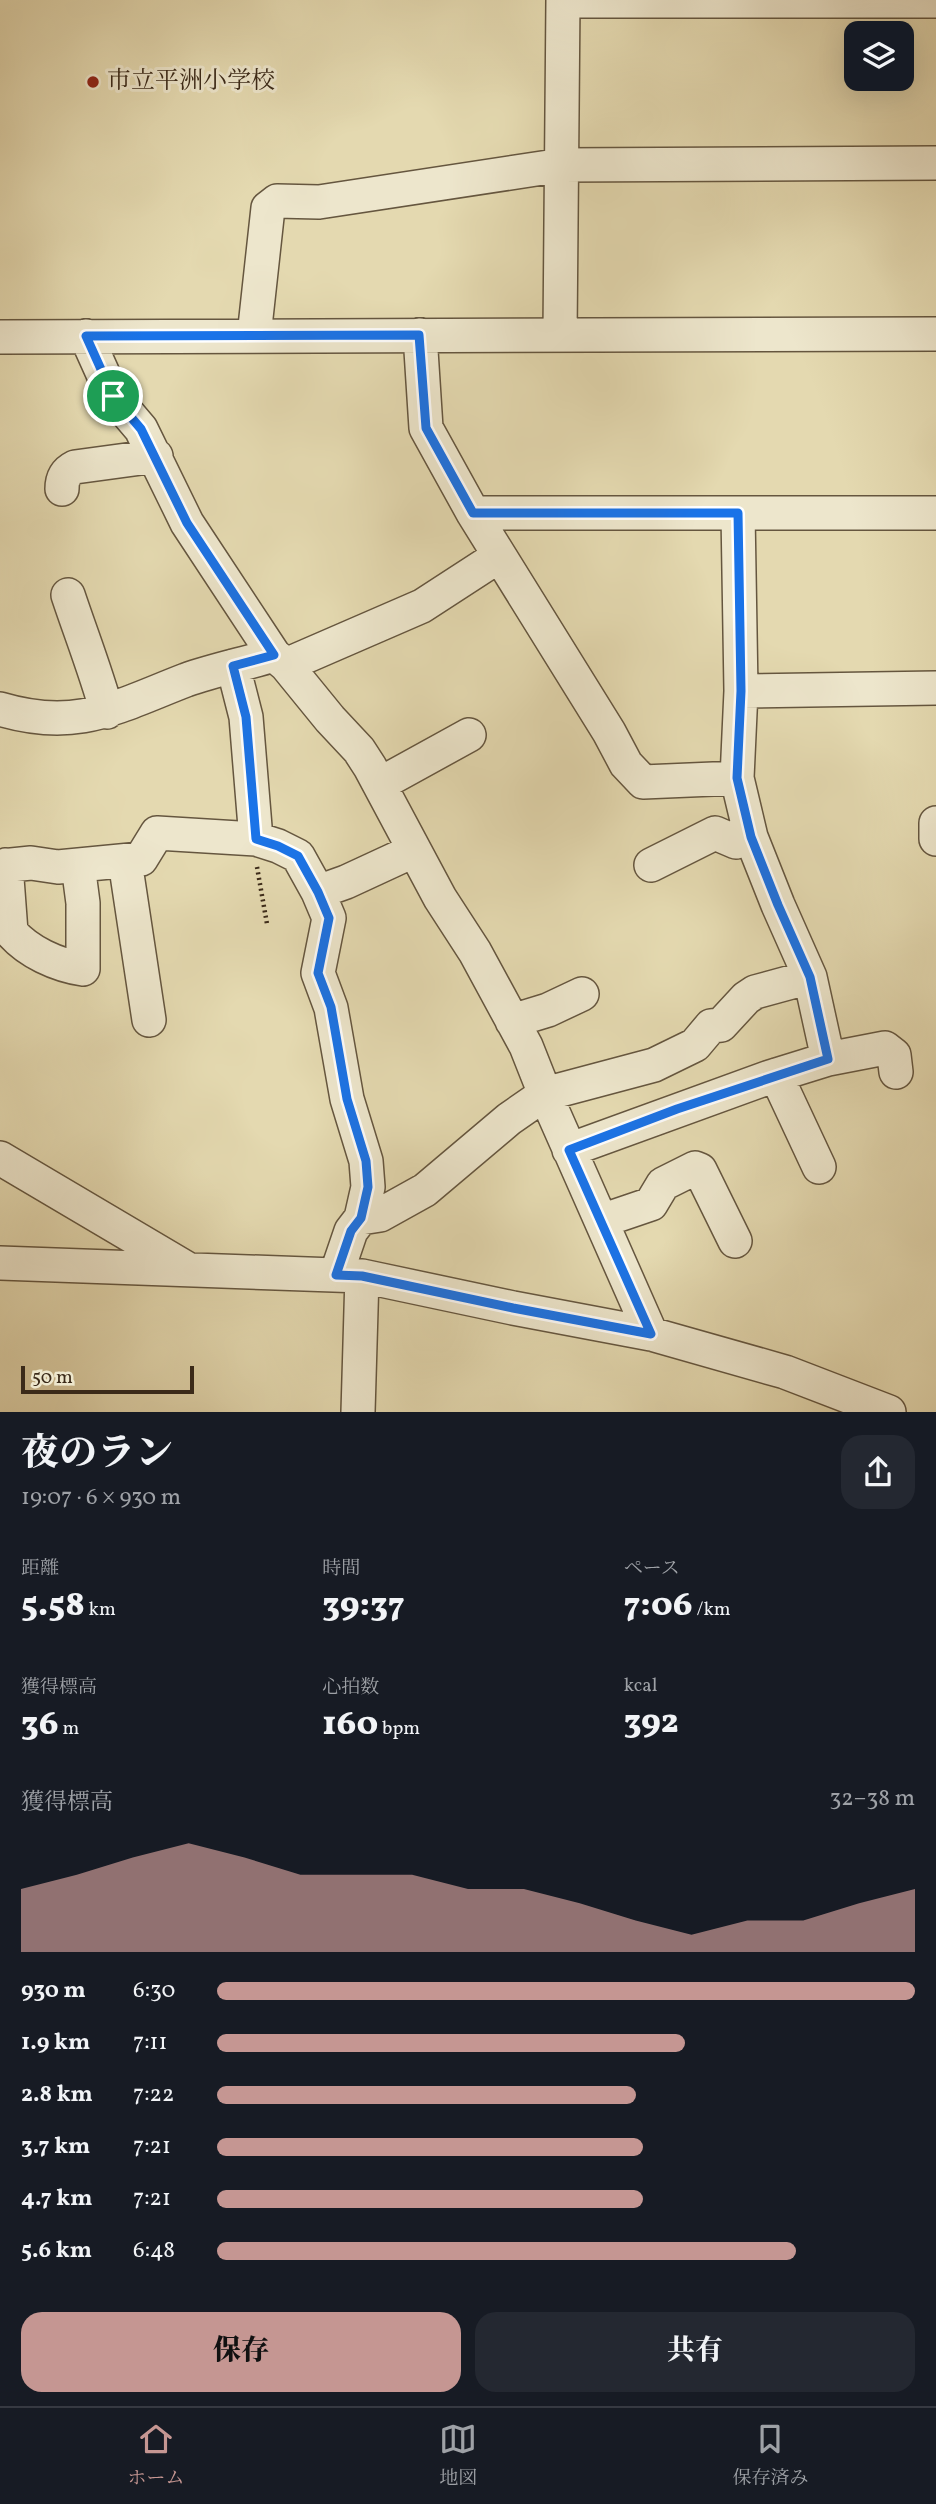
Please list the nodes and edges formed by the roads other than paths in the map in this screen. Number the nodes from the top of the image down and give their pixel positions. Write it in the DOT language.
graph roads {
  1 [pos="563,0"];
  2 [pos="936,1"];
  3 [pos="936,163"];
  4 [pos="562,165"];
  5 [pos="936,334"];
  6 [pos="419,335"];
  7 [pos="560,335"];
  8 [pos="86,336"];
  9 [pos="254,336"];
  10 [pos="0,337"];
  11 [pos="156,456"];
  12 [pos="62,489"];
  13 [pos="473,513"];
  14 [pos="738,513"];
  15 [pos="936,513"];
  16 [pos="499,556"];
  17 [pos="68,595"];
  18 [pos="280,660"];
  19 [pos="233,666"];
  20 [pos="936,688"];
  21 [pos="741,691"];
  22 [pos="0,709"];
  23 [pos="107,712"];
  24 [pos="469,735"];
  25 [pos="737,778"];
  26 [pos="380,784"];
  27 [pos="936,823"];
  28 [pos="936,830"];
  29 [pos="751,837"];
  30 [pos="256,839"];
  31 [pos="936,839"];
  32 [pos="413,851"];
  33 [pos="125,861"];
  34 [pos="78,865"];
  35 [pos="651,865"];
  36 [pos="3,866"];
  37 [pos="318,892"];
  38 [pos="810,977"];
  39 [pos="582,994"];
  40 [pos="149,1020"];
  41 [pos="512,1021"];
  42 [pos="828,1059"];
  43 [pos="896,1072"];
  44 [pos="776,1075"];
  45 [pos="545,1094"];
  46 [pos="569,1150"];
  47 [pos="0,1158"];
  48 [pos="819,1167"];
  49 [pos="361,1218"];
  50 [pos="601,1221"];
  51 [pos="735,1241"];
  52 [pos="0,1263"];
  53 [pos="192,1270"];
  54 [pos="349,1275"];
  55 [pos="651,1334"];
  56 [pos="358,1412"];
  57 [pos="889,1412"];
  1 -- 2 [label="street"];
  1 -- 4 [label="street"];
  3 -- 4 [label="street"];
  4 -- 7 [label="street"];
  4 -- 9 [label="street"];
  5 -- 7 [label="street"];
  6 -- 7 [label="street"];
  6 -- 9 [label="street"];
  6 -- 13 [label="street"];
  8 -- 9 [label="street"];
  8 -- 10 [label="street"];
  8 -- 11 [label="street"];
  11 -- 12 [label="street"];
  11 -- 18 [label="street"];
  13 -- 14 [label="street"];
  13 -- 16 [label="street"];
  14 -- 15 [label="street"];
  14 -- 21 [label="street"];
  16 -- 18 [label="street"];
  16 -- 25 [label="street"];
  17 -- 23 [label="street"];
  18 -- 19 [label="street"];
  18 -- 26 [label="street"];
  19 -- 23 [label="street"];
  19 -- 30 [label="street"];
  20 -- 21 [label="street"];
  21 -- 25 [label="street"];
  22 -- 23 [label="street"];
  24 -- 26 [label="street"];
  25 -- 29 [label="street"];
  26 -- 32 [label="street"];
  27 -- 28 [label="street"];
  28 -- 31 [label="street"];
  29 -- 35 [label="street"];
  29 -- 38 [label="street"];
  30 -- 33 [label="street"];
  30 -- 37 [label="street"];
  32 -- 37 [label="street"];
  32 -- 41 [label="street"];
  33 -- 34 [label="street"];
  33 -- 40 [label="street"];
  34 -- 36 [label="street"];
  34 -- 36 [label="street"];
  37 -- 49 [label="street"];
  38 -- 42 [label="street"];
  38 -- 45 [label="street"];
  39 -- 41 [label="street"];
  41 -- 45 [label="street"];
  42 -- 43 [label="street"];
  42 -- 44 [label="street"];
  44 -- 46 [label="street"];
  44 -- 48 [label="street"];
  45 -- 46 [label="street"];
  45 -- 49 [label="street"];
  46 -- 50 [label="street"];
  47 -- 53 [label="street"];
  49 -- 54 [label="street"];
  50 -- 51 [label="street"];
  50 -- 55 [label="street"];
  52 -- 53 [label="street"];
  53 -- 54 [label="street"];
  54 -- 55 [label="street"];
  54 -- 56 [label="street"];
  55 -- 57 [label="street"];
}
